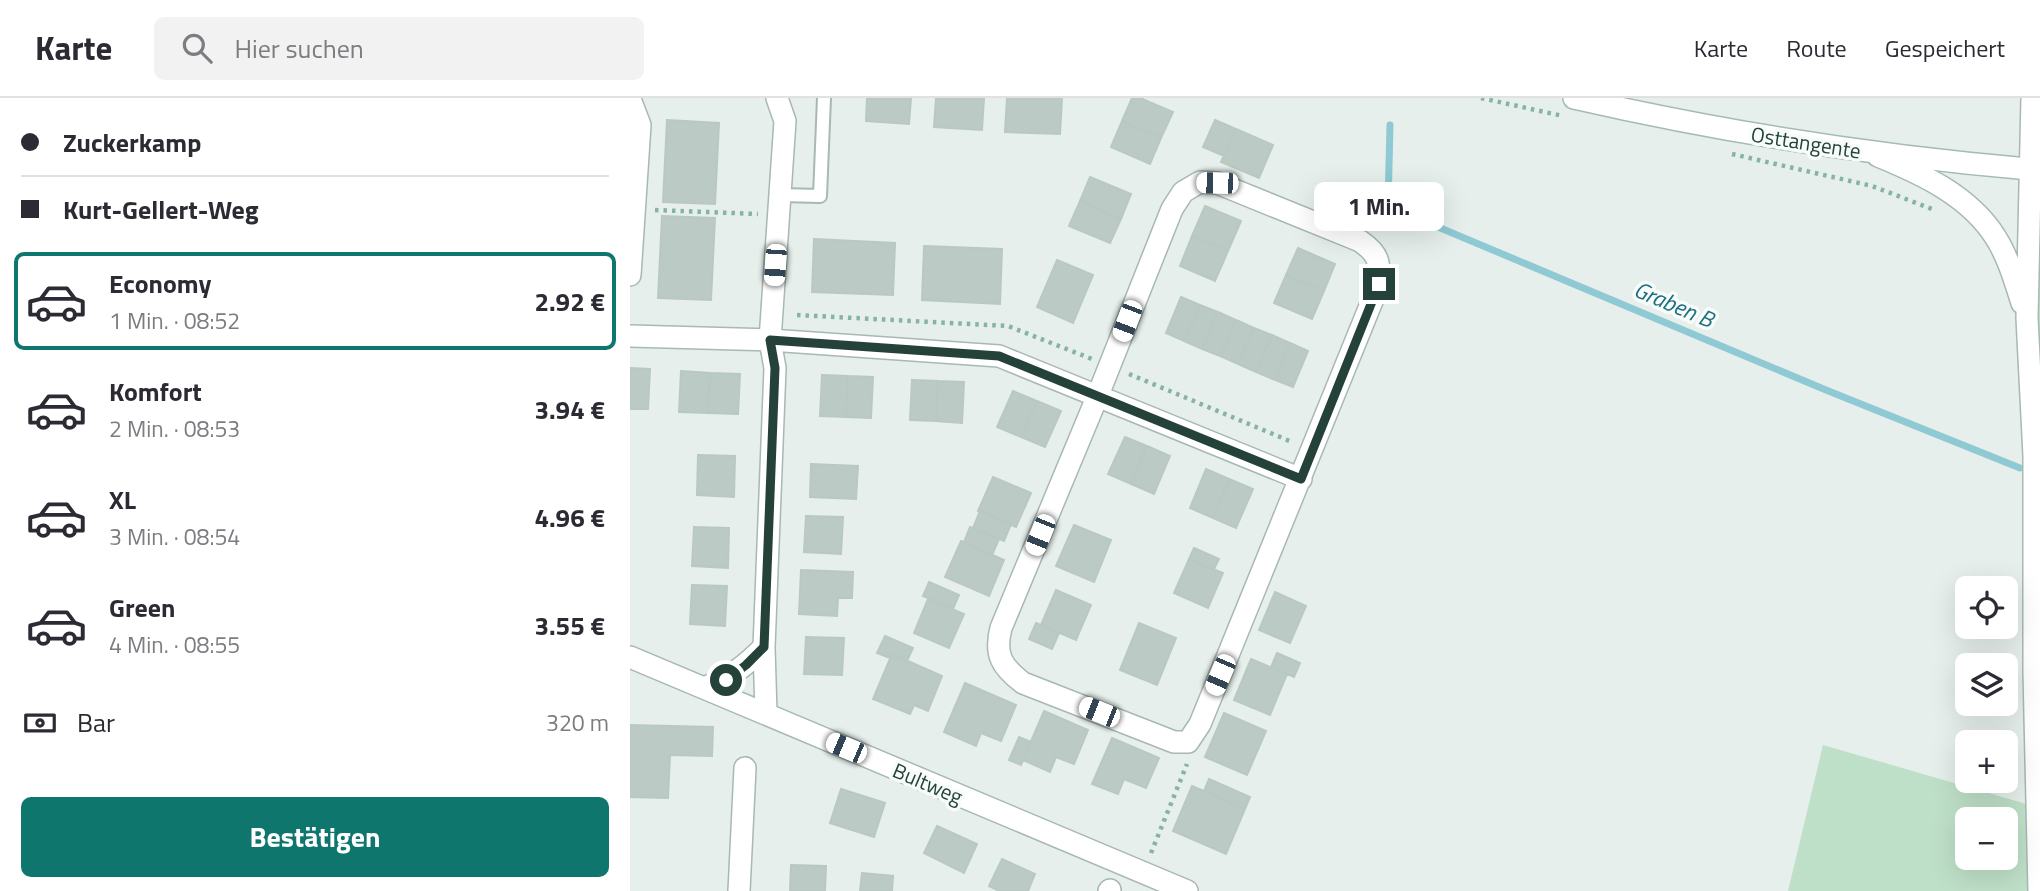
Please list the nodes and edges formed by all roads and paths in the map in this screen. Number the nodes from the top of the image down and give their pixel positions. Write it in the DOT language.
graph roads {
  1 [pos="777,98"];
  2 [pos="824,98"];
  3 [pos="1481,98"];
  4 [pos="2032,98"];
  5 [pos="630,99"];
  6 [pos="1575,109"];
  7 [pos="1867,152"];
  8 [pos="1724,153"];
  9 [pos="2035,170"];
  10 [pos="779,204"];
  11 [pos="633,212"];
  12 [pos="1939,212"];
  13 [pos="630,275"];
  14 [pos="2027,318"];
  15 [pos="630,337"];
  16 [pos="770,340"];
  17 [pos="1098,395"];
  18 [pos="1301,479"];
  19 [pos="764,647"];
  20 [pos="630,657"];
  21 [pos="706,687"];
  22 [pos="766,713"];
  23 [pos="1188,742"];
  24 [pos="745,768"];
  25 [pos="1142,873"];
  26 [pos="739,891"];
  27 [pos="1187,891"];
  28 [pos="2039,891"];
  1 -- 10 [label="street"];
  2 -- 10 [label="lane"];
  3 -- 6 [label="path"];
  4 -- 9 [label="street"];
  5 -- 11 [label="street"];
  6 -- 7 [label="street, Osttangente"];
  7 -- 9 [label="street, Osttangente"];
  7 -- 14 [label="street"];
  8 -- 12 [label="path"];
  9 -- 14 [label="street"];
  10 -- 11 [label="path"];
  10 -- 16 [label="street"];
  11 -- 13 [label="street"];
  14 -- 28 [label="street"];
  15 -- 16 [label="street"];
  16 -- 17 [label="street"];
  16 -- 19 [label="street"];
  17 -- 18 [label="street"];
  17 -- 18 [label="street"];
  17 -- 23 [label="street"];
  18 -- 23 [label="street"];
  19 -- 21 [label="street"];
  19 -- 22 [label="street"];
  20 -- 21 [label="street, Bultweg"];
  21 -- 22 [label="street, Bultweg"];
  22 -- 25 [label="street, Bultweg"];
  23 -- 25 [label="path"];
  24 -- 26 [label="street"];
  25 -- 27 [label="street, Bultweg"];
}
